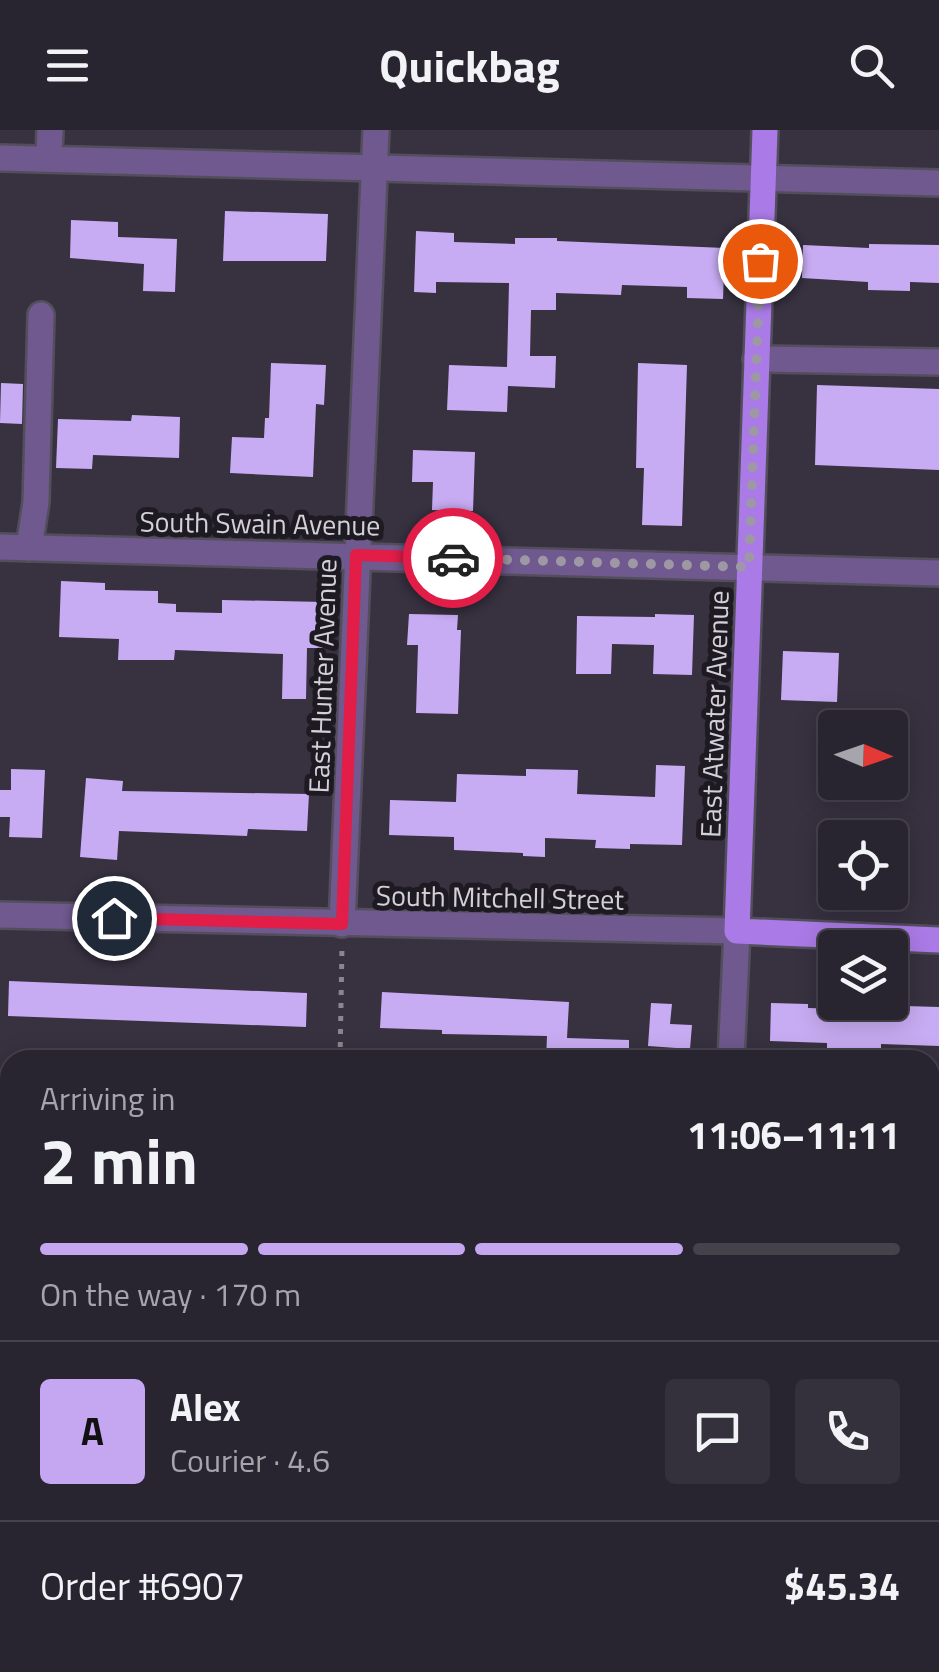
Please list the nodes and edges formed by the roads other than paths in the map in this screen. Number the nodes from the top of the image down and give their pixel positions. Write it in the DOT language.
graph roads {
  1 [pos="50,130"];
  2 [pos="376,130"];
  3 [pos="765,130"];
  4 [pos="0,158"];
  5 [pos="49,159"];
  6 [pos="374,170"];
  7 [pos="762,180"];
  8 [pos="939,183"];
  9 [pos="42,315"];
  10 [pos="756,359"];
  11 [pos="939,362"];
  12 [pos="0,547"];
  13 [pos="29,548"];
  14 [pos="356,555"];
  15 [pos="749,567"];
  16 [pos="939,572"];
  17 [pos="0,915"];
  18 [pos="342,924"];
  19 [pos="737,931"];
  20 [pos="939,940"];
  21 [pos="732,1050"];
  1 -- 5 [label="street"];
  2 -- 6 [label="street, East Hunter Avenue"];
  3 -- 7 [label="main road, East Atwater Avenue"];
  4 -- 5 [label="street"];
  5 -- 6 [label="street"];
  6 -- 7 [label="street"];
  6 -- 14 [label="street, East Hunter Avenue"];
  7 -- 8 [label="street"];
  7 -- 10 [label="main road, East Atwater Avenue"];
  9 -- 13 [label="street"];
  10 -- 11 [label="street"];
  10 -- 15 [label="main road, East Atwater Avenue"];
  12 -- 13 [label="street, South Swain Avenue"];
  13 -- 14 [label="street, South Swain Avenue"];
  14 -- 15 [label="street, South Swain Avenue"];
  14 -- 18 [label="street, East Hunter Avenue"];
  15 -- 16 [label="street, South Swain Avenue"];
  15 -- 19 [label="main road, East Atwater Avenue"];
  17 -- 18 [label="street, South Mitchell Street"];
  18 -- 19 [label="street, South Mitchell Street"];
  19 -- 20 [label="main road, South Mitchell Street"];
  19 -- 21 [label="street, East Atwater Avenue"];
}
